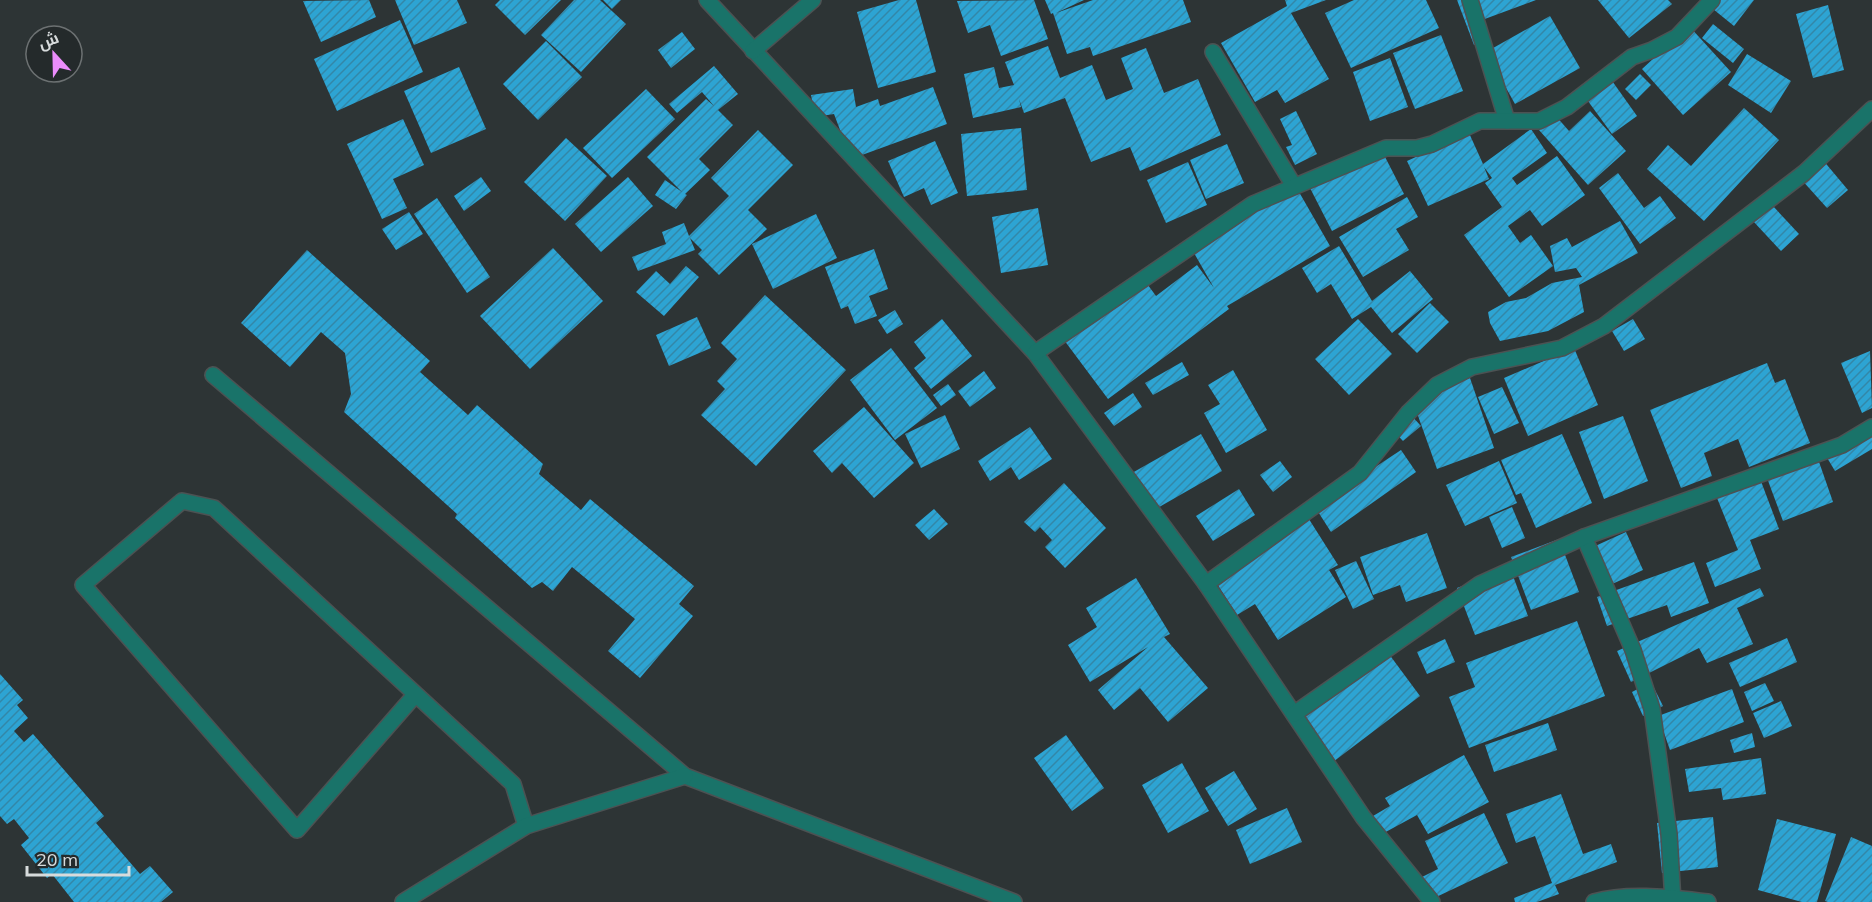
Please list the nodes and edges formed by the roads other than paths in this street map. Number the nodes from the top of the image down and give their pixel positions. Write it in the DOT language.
graph roads {
  1 [pos="707,0"];
  2 [pos="813,0"];
  3 [pos="1470,0"];
  4 [pos="1712,0"];
  5 [pos="753,51"];
  6 [pos="1213,52"];
  7 [pos="1872,108"];
  8 [pos="1507,121"];
  9 [pos="1294,186"];
  10 [pos="1035,352"];
  11 [pos="213,375"];
  12 [pos="1872,427"];
  13 [pos="1584,537"];
  14 [pos="1206,584"];
  15 [pos="416,694"];
  16 [pos="1294,714"];
  17 [pos="685,776"];
  18 [pos="526,826"];
  19 [pos="1673,900"];
  20 [pos="403,902"];
  21 [pos="1014,902"];
  22 [pos="1432,902"];
  23 [pos="1594,902"];
  24 [pos="1708,902"];
  1 -- 5 [label="street"];
  2 -- 5 [label="street"];
  3 -- 8 [label="street"];
  4 -- 8 [label="street"];
  5 -- 10 [label="street"];
  6 -- 9 [label="street"];
  7 -- 14 [label="street"];
  8 -- 9 [label="street"];
  9 -- 10 [label="street"];
  10 -- 14 [label="street"];
  11 -- 17 [label="street"];
  12 -- 13 [label="street"];
  13 -- 16 [label="street"];
  13 -- 19 [label="street"];
  14 -- 16 [label="street"];
  15 -- 15 [label="street"];
  15 -- 18 [label="street"];
  16 -- 22 [label="street"];
  17 -- 18 [label="street"];
  17 -- 21 [label="street"];
  18 -- 20 [label="street"];
  19 -- 23 [label="street"];
  19 -- 24 [label="street"];
}
